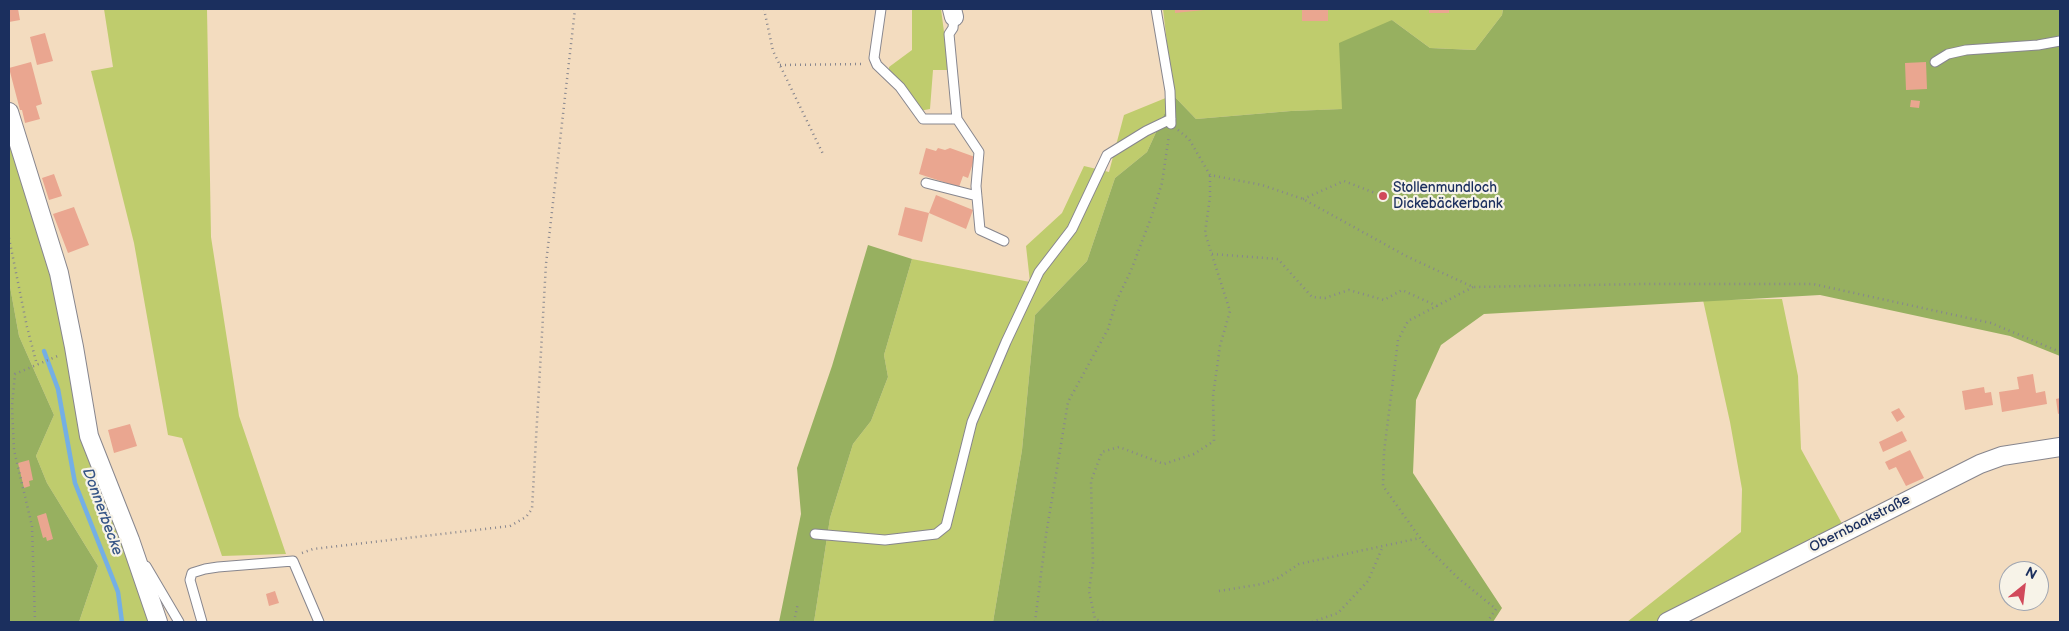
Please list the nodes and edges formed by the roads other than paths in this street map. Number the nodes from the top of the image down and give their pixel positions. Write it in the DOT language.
graph roads {
  1 [pos="881,9"];
  2 [pos="1156,9"];
  3 [pos="953,13"];
  4 [pos="2060,40"];
  5 [pos="1935,62"];
  6 [pos="9,112"];
  7 [pos="957,119"];
  8 [pos="926,184"];
  9 [pos="977,196"];
  10 [pos="1004,241"];
  11 [pos="2060,447"];
  12 [pos="815,534"];
  13 [pos="130,540"];
  14 [pos="151,603"];
  15 [pos="148,622"];
  16 [pos="158,622"];
  17 [pos="179,622"];
  18 [pos="202,622"];
  19 [pos="320,622"];
  20 [pos="1667,622"];
  1 -- 7 [label="lane"];
  2 -- 12 [label="lane"];
  3 -- 7 [label="lane"];
  4 -- 5 [label="lane"];
  6 -- 13 [label="street"];
  7 -- 9 [label="lane"];
  8 -- 9 [label="lane"];
  9 -- 10 [label="lane"];
  11 -- 20 [label="street, Obernbaakstraße"];
  13 -- 14 [label="street"];
  13 -- 17 [label="lane"];
  14 -- 15 [label="lane"];
  14 -- 16 [label="street"];
  18 -- 19 [label="lane"];
}
